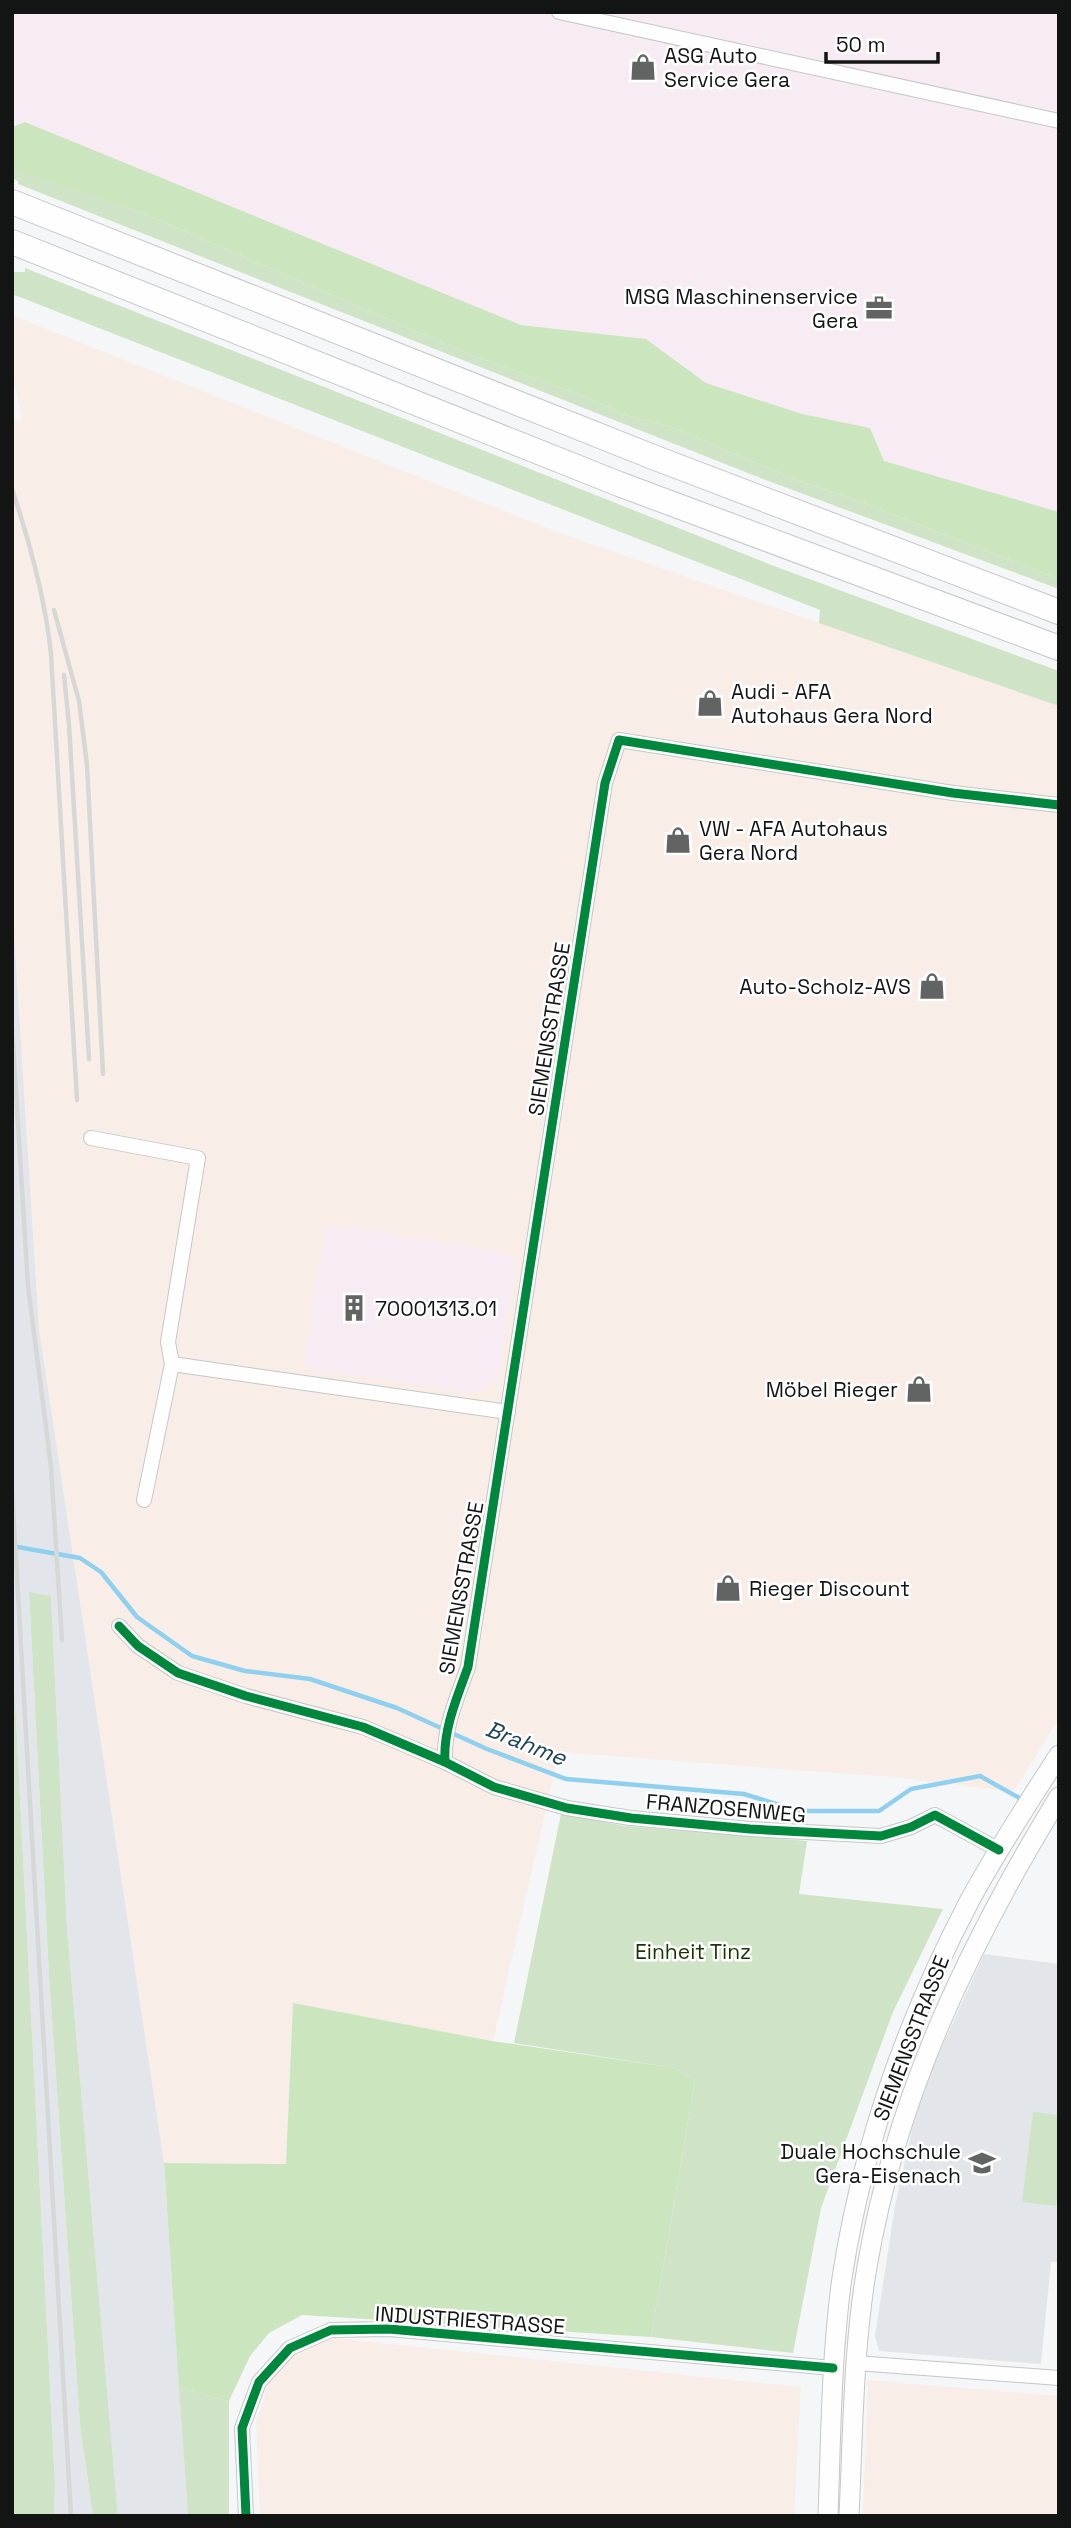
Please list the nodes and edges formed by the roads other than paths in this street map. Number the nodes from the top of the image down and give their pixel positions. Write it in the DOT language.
graph roads {
  1 [pos="559,12"];
  2 [pos="1059,121"];
  3 [pos="16,204"];
  4 [pos="18,244"];
  5 [pos="1059,612"];
  6 [pos="1059,648"];
  7 [pos="1059,805"];
  8 [pos="91,1138"];
  9 [pos="172,1364"];
  10 [pos="508,1412"];
  11 [pos="144,1500"];
  12 [pos="119,1626"];
  13 [pos="1059,1755"];
  14 [pos="444,1757"];
  15 [pos="1059,1797"];
  16 [pos="999,1850"];
  17 [pos="1020,1863"];
  18 [pos="856,2363"];
  19 [pos="833,2368"];
  20 [pos="1059,2378"];
  21 [pos="246,2516"];
  22 [pos="828,2516"];
  23 [pos="849,2516"];
  1 -- 2 [label="street"];
  3 -- 5 [label="highway"];
  4 -- 6 [label="highway"];
  7 -- 10 [label="street, SIEMENSSTRASSE"];
  8 -- 9 [label="street"];
  9 -- 10 [label="street"];
  9 -- 11 [label="street"];
  10 -- 14 [label="street, SIEMENSSTRASSE"];
  12 -- 14 [label="street, FRANZOSENWEG"];
  13 -- 16 [label="main road, SIEMENSSTRASSE"];
  14 -- 16 [label="street, FRANZOSENWEG"];
  15 -- 17 [label="main road, SIEMENSSTRASSE"];
  16 -- 17 [label="main road"];
  16 -- 19 [label="main road, SIEMENSSTRASSE"];
  17 -- 18 [label="main road, SIEMENSSTRASSE"];
  18 -- 20 [label="street"];
  18 -- 23 [label="main road, SIEMENSSTRASSE"];
  19 -- 21 [label="street, INDUSTRIESTRASSE"];
  19 -- 22 [label="main road, SIEMENSSTRASSE"];
}
